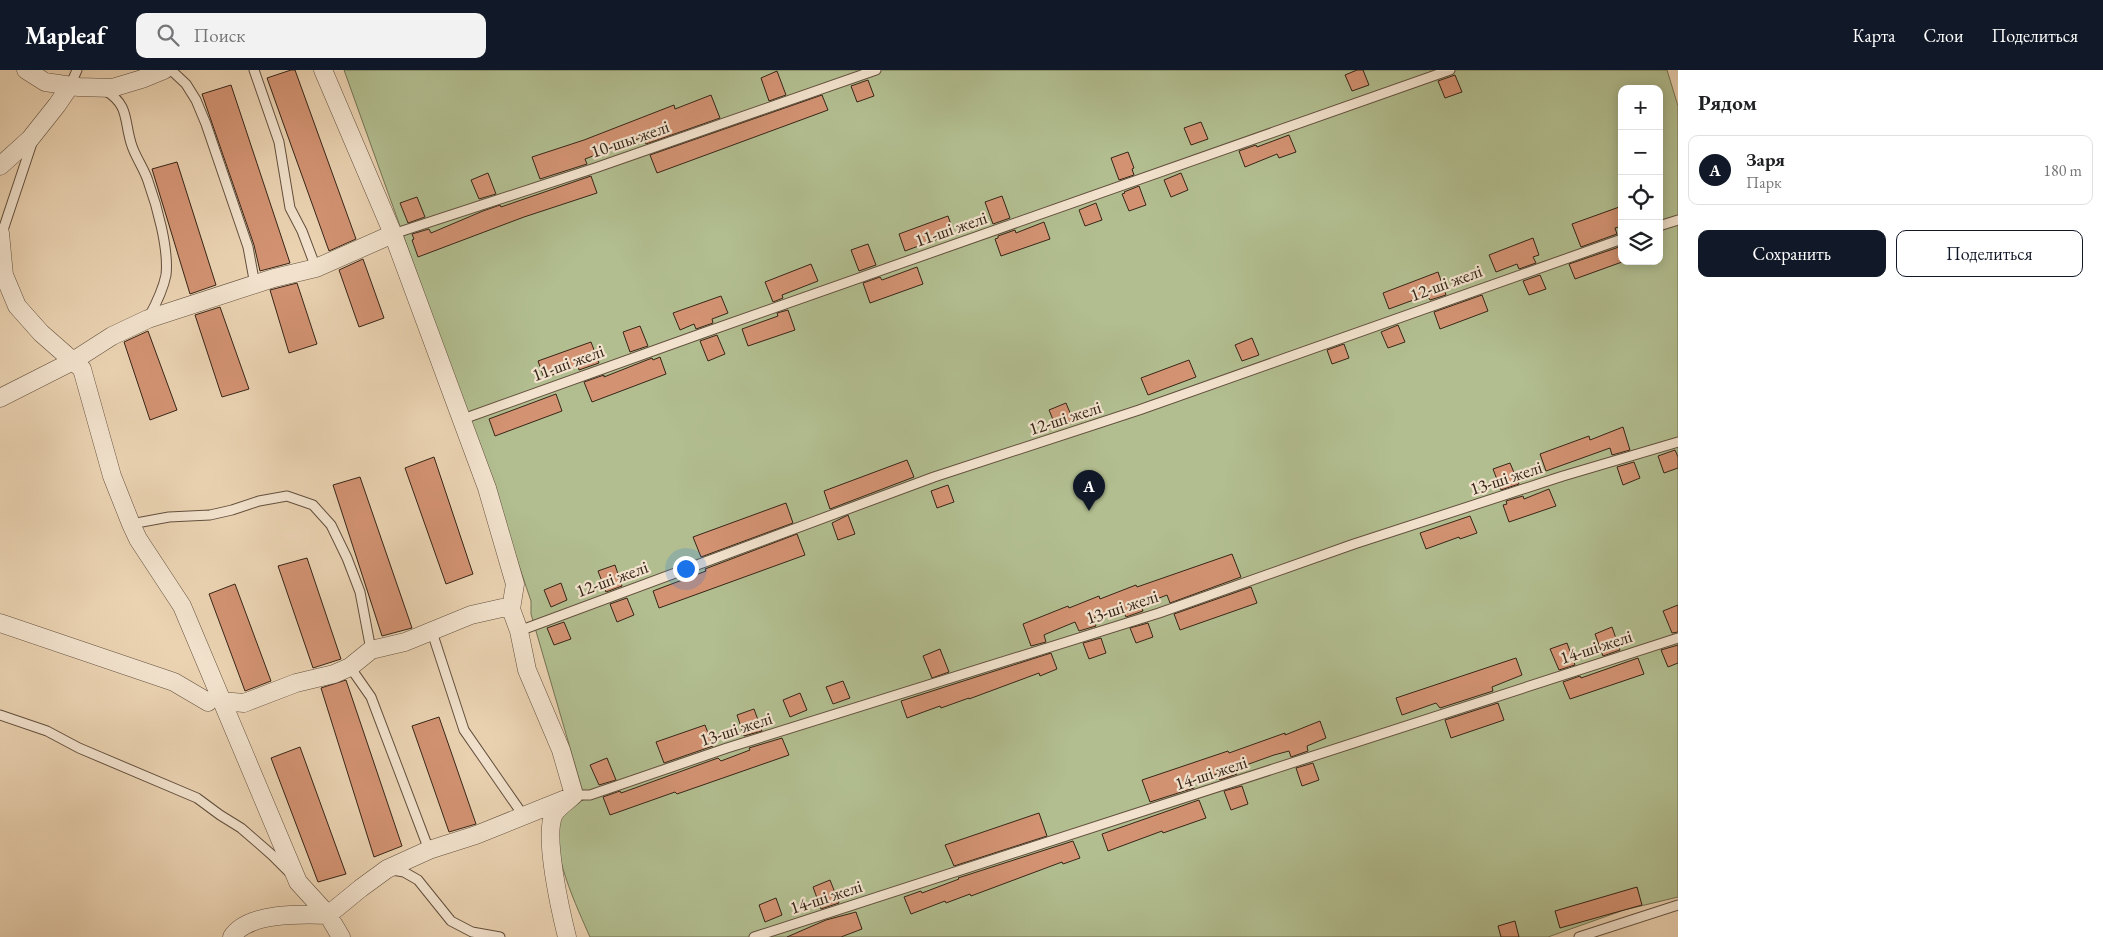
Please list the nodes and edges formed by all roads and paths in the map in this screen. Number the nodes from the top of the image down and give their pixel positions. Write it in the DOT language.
graph roads {
  1 [pos="26,70"];
  2 [pos="164,70"];
  3 [pos="170,70"];
  4 [pos="254,70"];
  5 [pos="323,70"];
  6 [pos="876,70"];
  7 [pos="1450,70"];
  8 [pos="74,78"];
  9 [pos="102,88"];
  10 [pos="36,132"];
  11 [pos="0,166"];
  12 [pos="1678,220"];
  13 [pos="1663,225"];
  14 [pos="393,234"];
  15 [pos="0,235"];
  16 [pos="1618,240"];
  17 [pos="316,268"];
  18 [pos="2,282"];
  19 [pos="255,284"];
  20 [pos="148,320"];
  21 [pos="74,361"];
  22 [pos="0,398"];
  23 [pos="462,419"];
  24 [pos="1678,442"];
  25 [pos="131,524"];
  26 [pos="511,609"];
  27 [pos="0,623"];
  28 [pos="519,631"];
  29 [pos="432,632"];
  30 [pos="1678,638"];
  31 [pos="371,650"];
  32 [pos="350,667"];
  33 [pos="215,702"];
  34 [pos="0,715"];
  35 [pos="574,795"];
  36 [pos="523,815"];
  37 [pos="429,850"];
  38 [pos="387,869"];
  39 [pos="298,882"];
  40 [pos="1678,905"];
  41 [pos="328,915"];
  42 [pos="232,937"];
  43 [pos="341,937"];
  44 [pos="500,937"];
  45 [pos="567,937"];
  46 [pos="754,937"];
  47 [pos="1579,937"];
  1 -- 8 [label="street"];
  2 -- 9 [label="street"];
  3 -- 19 [label="lane"];
  4 -- 17 [label="lane"];
  5 -- 14 [label="street"];
  6 -- 14 [label="lane, 10-шы желі"];
  7 -- 23 [label="lane, 11-ші желі"];
  8 -- 9 [label="street"];
  8 -- 10 [label="street"];
  9 -- 20 [label="lane"];
  10 -- 11 [label="street"];
  10 -- 15 [label="lane"];
  12 -- 13 [label="lane"];
  14 -- 17 [label="street"];
  14 -- 23 [label="street"];
  15 -- 18 [label="street"];
  16 -- 28 [label="lane, 12-ші желі"];
  17 -- 19 [label="street"];
  18 -- 21 [label="street"];
  19 -- 20 [label="street"];
  20 -- 21 [label="street"];
  21 -- 22 [label="street"];
  21 -- 25 [label="street"];
  23 -- 26 [label="street"];
  24 -- 35 [label="lane, 13-ші желі"];
  25 -- 31 [label="lane"];
  25 -- 33 [label="street"];
  26 -- 28 [label="street"];
  26 -- 29 [label="street"];
  27 -- 33 [label="street"];
  28 -- 35 [label="street"];
  29 -- 31 [label="street"];
  29 -- 36 [label="lane"];
  30 -- 46 [label="lane, 14-ші желі"];
  31 -- 32 [label="street"];
  32 -- 33 [label="street"];
  32 -- 37 [label="lane"];
  33 -- 39 [label="street"];
  34 -- 39 [label="lane"];
  35 -- 36 [label="street"];
  35 -- 45 [label="street"];
  36 -- 37 [label="street"];
  37 -- 38 [label="street"];
  38 -- 41 [label="street"];
  38 -- 44 [label="lane"];
  39 -- 41 [label="street"];
  40 -- 47 [label="lane"];
  41 -- 42 [label="street"];
  41 -- 43 [label="street"];
}
